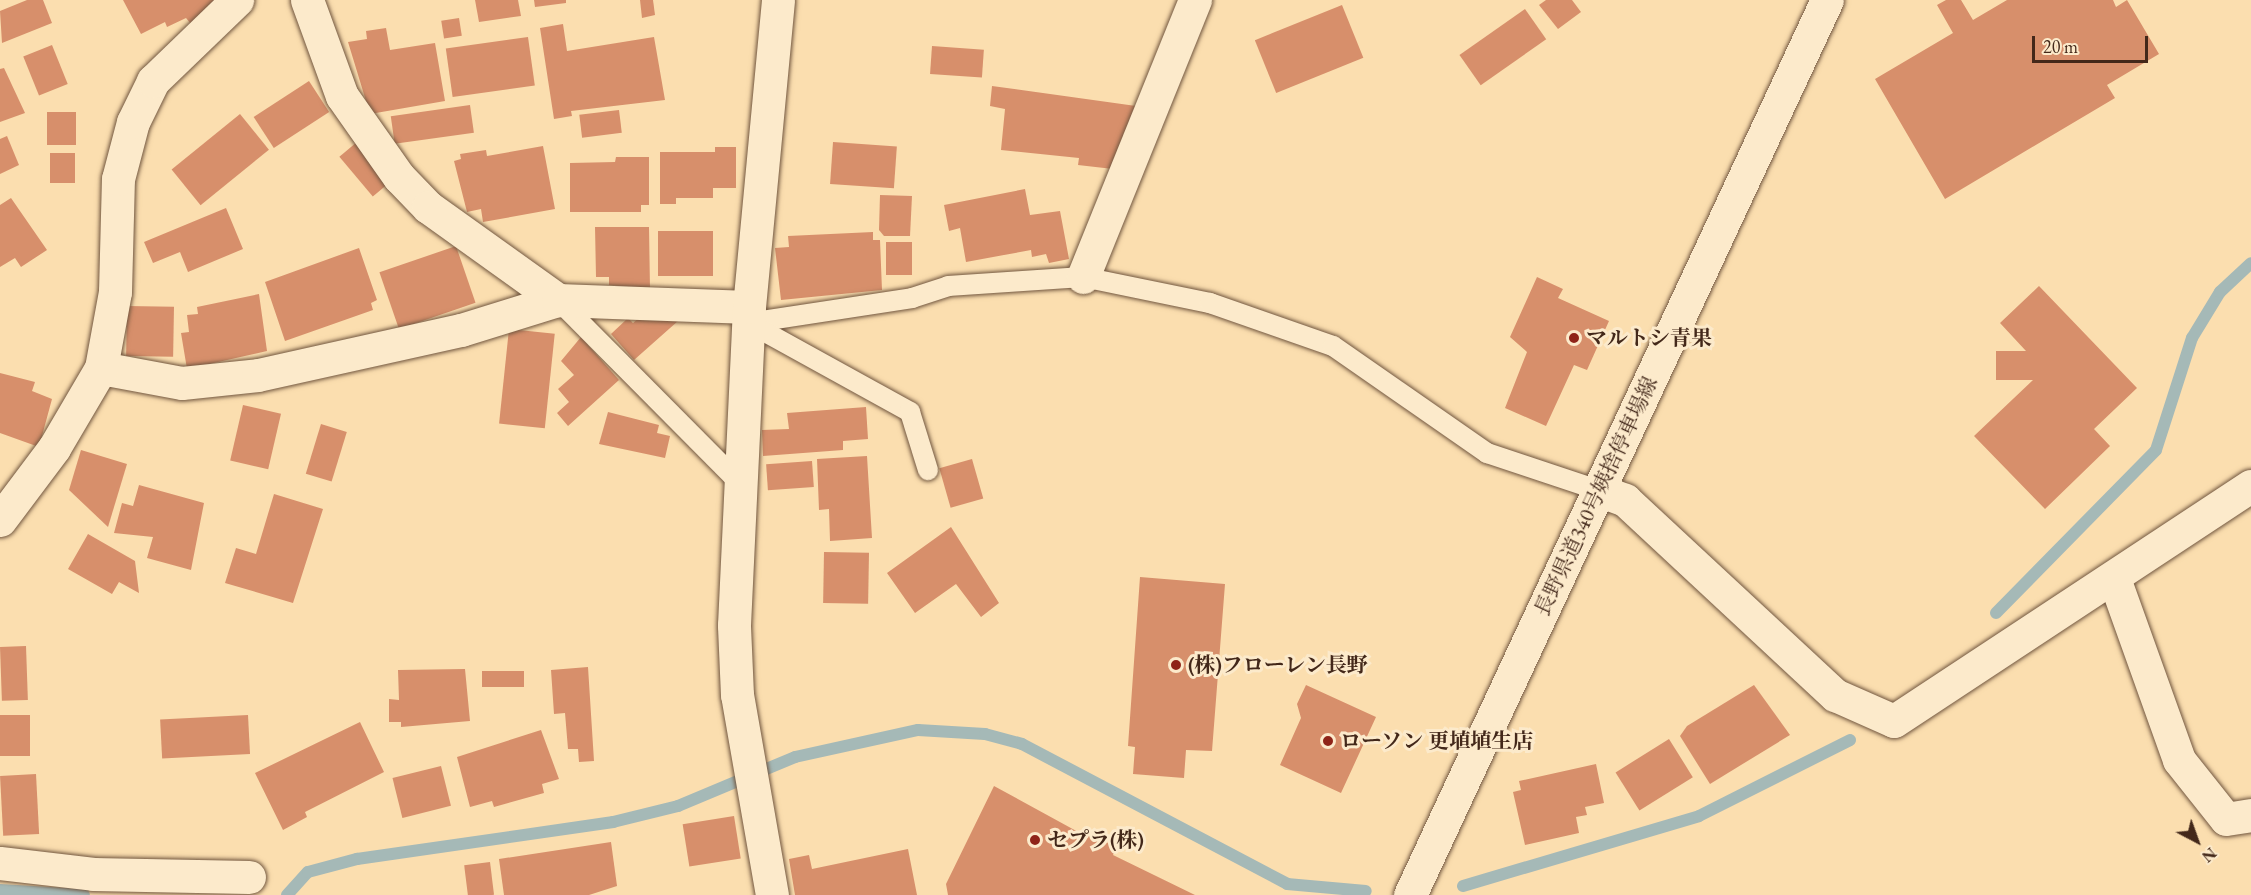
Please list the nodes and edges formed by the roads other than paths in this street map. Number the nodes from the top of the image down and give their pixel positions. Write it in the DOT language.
graph roads {
  1 [pos="237,0"];
  2 [pos="308,0"];
  3 [pos="778,0"];
  4 [pos="1195,0"];
  5 [pos="1827,0"];
  6 [pos="1083,277"];
  7 [pos="558,300"];
  8 [pos="749,315"];
  9 [pos="101,368"];
  10 [pos="928,470"];
  11 [pos="741,484"];
  12 [pos="2251,486"];
  13 [pos="1598,490"];
  14 [pos="0,520"];
  15 [pos="2115,581"];
  16 [pos="2251,815"];
  17 [pos="0,863"];
  18 [pos="249,877"];
  19 [pos="772,895"];
  20 [pos="1410,895"];
  1 -- 9 [label="street"];
  2 -- 7 [label="street"];
  3 -- 8 [label="street"];
  4 -- 6 [label="street"];
  5 -- 13 [label="street, 長野県道340号姨捨停車場線"];
  6 -- 8 [label="lane"];
  6 -- 13 [label="lane"];
  7 -- 8 [label="street"];
  7 -- 9 [label="street"];
  7 -- 11 [label="lane"];
  8 -- 10 [label="lane"];
  8 -- 11 [label="street"];
  9 -- 14 [label="street"];
  11 -- 19 [label="street"];
  12 -- 15 [label="street"];
  13 -- 15 [label="street"];
  13 -- 20 [label="street, 長野県道340号姨捨停車場線"];
  15 -- 16 [label="street"];
  17 -- 18 [label="street"];
}
